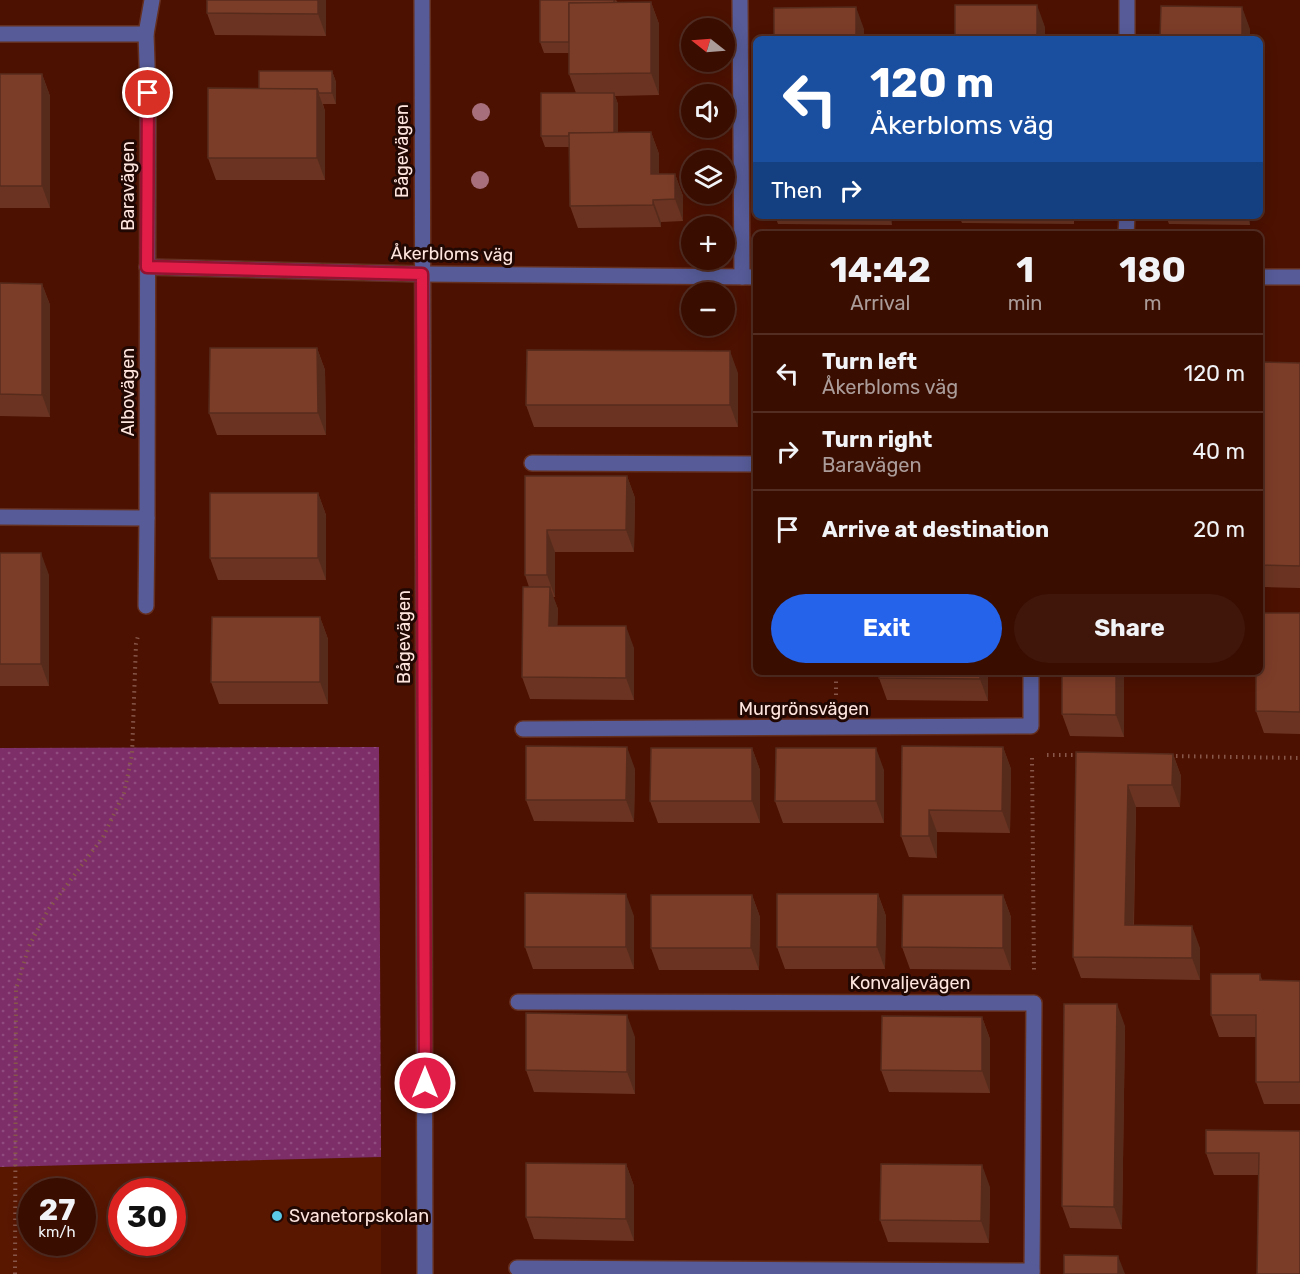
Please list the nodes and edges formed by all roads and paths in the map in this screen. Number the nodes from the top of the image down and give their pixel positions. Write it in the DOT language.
graph roads {
  1 [pos="152,0"];
  2 [pos="422,0"];
  3 [pos="740,0"];
  4 [pos="1127,0"];
  5 [pos="0,34"];
  6 [pos="146,34"];
  7 [pos="1127,36"];
  8 [pos="147,267"];
  9 [pos="422,274"];
  10 [pos="749,277"];
  11 [pos="1263,277"];
  12 [pos="1300,277"];
  13 [pos="532,463"];
  14 [pos="753,464"];
  15 [pos="0,517"];
  16 [pos="147,518"];
  17 [pos="146,606"];
  18 [pos="1031,675"];
  19 [pos="1031,726"];
  20 [pos="523,729"];
  21 [pos="1032,754"];
  22 [pos="1090,755"];
  23 [pos="1160,756"];
  24 [pos="1300,758"];
  25 [pos="518,1002"];
  26 [pos="1034,1003"];
  27 [pos="517,1268"];
  28 [pos="1032,1272"];
  29 [pos="15,1274"];
  30 [pos="425,1274"];
  1 -- 6 [label="street, Baravägen"];
  2 -- 9 [label="street, Bågevägen"];
  3 -- 10 [label="street"];
  4 -- 7 [label="street"];
  5 -- 6 [label="street"];
  6 -- 8 [label="street, Baravägen"];
  8 -- 9 [label="street, Åkerbloms väg"];
  8 -- 16 [label="street, Albovägen"];
  9 -- 10 [label="street, Åkerbloms väg"];
  9 -- 30 [label="street, Bågevägen"];
  11 -- 12 [label="street"];
  13 -- 14 [label="street"];
  15 -- 16 [label="street"];
  16 -- 17 [label="street, Albovägen"];
  17 -- 29 [label="path"];
  18 -- 19 [label="street"];
  19 -- 20 [label="street, Murgrönsvägen"];
  19 -- 21 [label="path"];
  21 -- 22 [label="path"];
  21 -- 26 [label="path"];
  23 -- 24 [label="path"];
  25 -- 26 [label="street, Konvaljevägen"];
  26 -- 28 [label="street"];
  27 -- 28 [label="street"];
}
